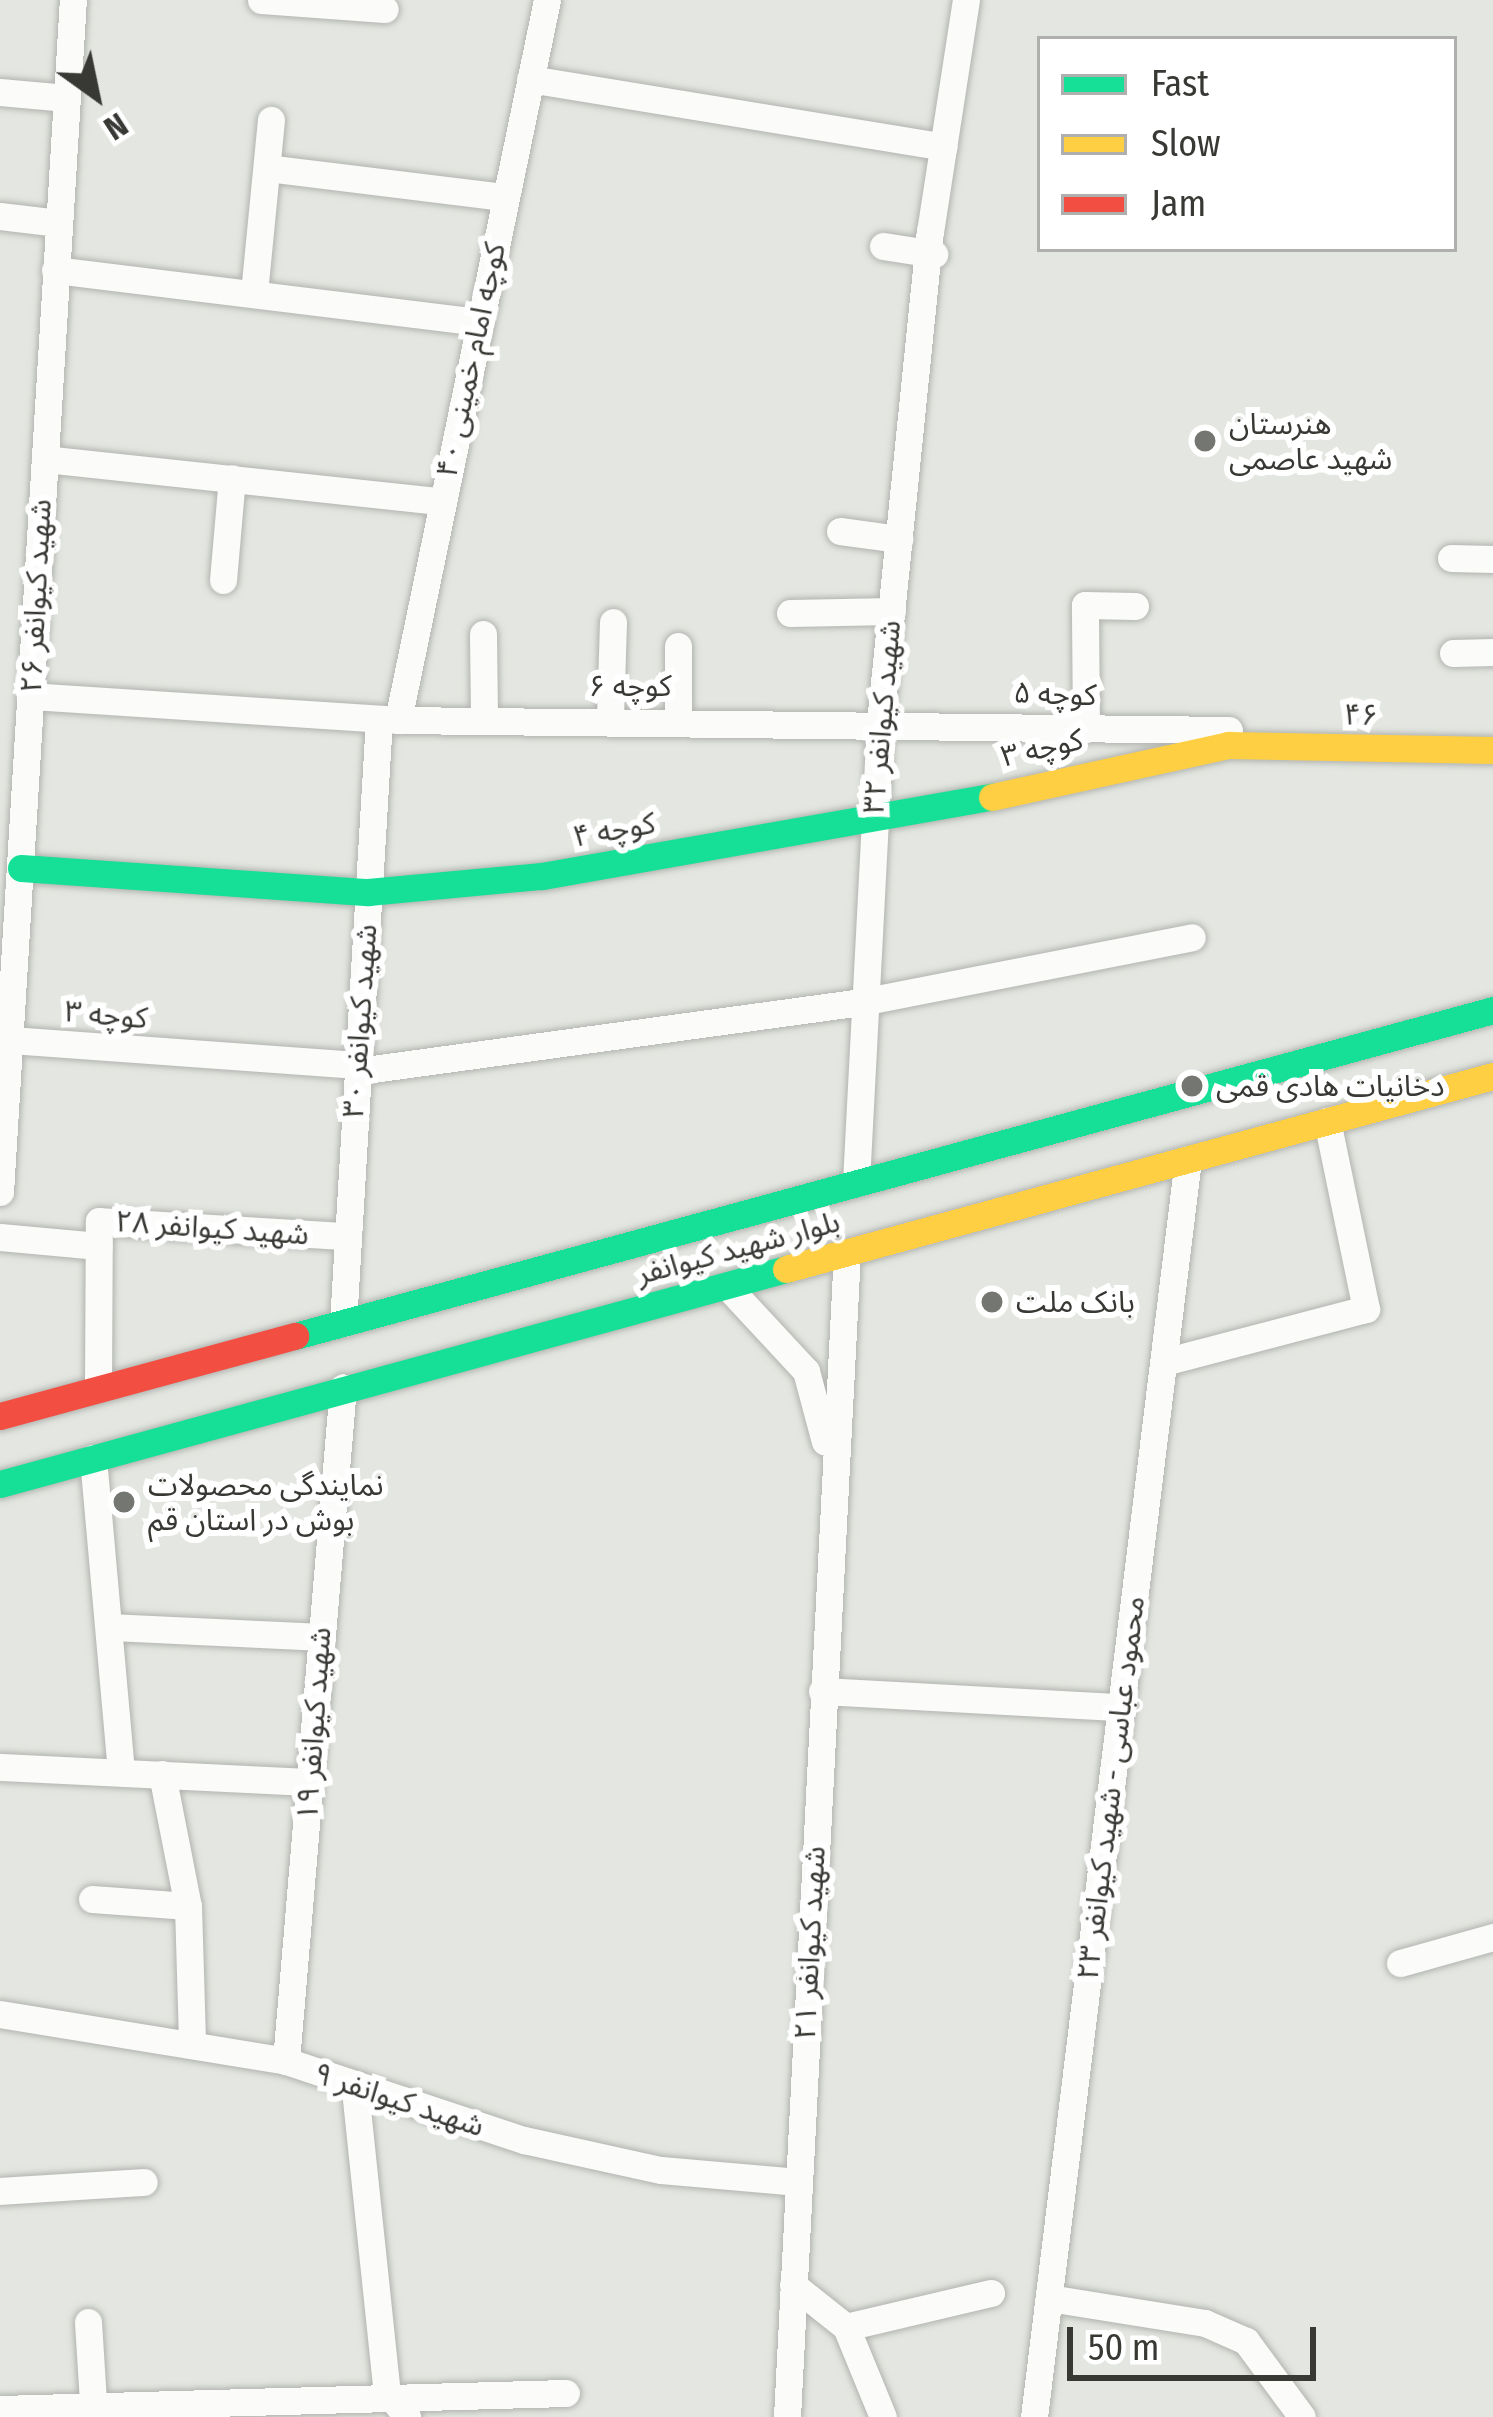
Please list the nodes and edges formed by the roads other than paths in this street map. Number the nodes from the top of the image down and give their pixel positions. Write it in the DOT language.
graph roads {
  1 [pos="73,0"];
  2 [pos="261,0"];
  3 [pos="547,0"];
  4 [pos="966,0"];
  5 [pos="385,15"];
  6 [pos="530,79"];
  7 [pos="0,92"];
  8 [pos="67,98"];
  9 [pos="271,120"];
  10 [pos="943,147"];
  11 [pos="267,168"];
  12 [pos="504,197"];
  13 [pos="0,216"];
  14 [pos="58,223"];
  15 [pos="883,246"];
  16 [pos="934,254"];
  17 [pos="55,270"];
  18 [pos="254,293"];
  19 [pos="479,322"];
  20 [pos="44,458"];
  21 [pos="232,478"];
  22 [pos="440,501"];
  23 [pos="840,531"];
  24 [pos="899,539"];
  25 [pos="1451,558"];
  26 [pos="1493,559"];
  27 [pos="224,580"];
  28 [pos="1135,606"];
  29 [pos="892,611"];
  30 [pos="790,613"];
  31 [pos="613,622"];
  32 [pos="484,634"];
  33 [pos="678,646"];
  34 [pos="1493,652"];
  35 [pos="1453,653"];
  36 [pos="30,696"];
  37 [pos="610,718"];
  38 [pos="388,719"];
  39 [pos="484,719"];
  40 [pos="678,719"];
  41 [pos="880,722"];
  42 [pos="1086,728"];
  43 [pos="1229,738"];
  44 [pos="1173,741"];
  45 [pos="1493,749"];
  46 [pos="871,823"];
  47 [pos="21,868"];
  48 [pos="368,892"];
  49 [pos="1192,937"];
  50 [pos="862,1002"];
  51 [pos="1493,1010"];
  52 [pos="10,1040"];
  53 [pos="358,1068"];
  54 [pos="1493,1076"];
  55 [pos="1327,1121"];
  56 [pos="1188,1159"];
  57 [pos="856,1182"];
  58 [pos="0,1192"];
  59 [pos="346,1236"];
  60 [pos="0,1237"];
  61 [pos="99,1246"];
  62 [pos="847,1254"];
  63 [pos="727,1286"];
  64 [pos="343,1323"];
  65 [pos="1164,1362"];
  66 [pos="98,1387"];
  67 [pos="343,1387"];
  68 [pos="0,1416"];
  69 [pos="93,1458"];
  70 [pos="832,1469"];
  71 [pos="0,1484"];
  72 [pos="111,1627"];
  73 [pos="320,1637"];
  74 [pos="822,1691"];
  75 [pos="1121,1707"];
  76 [pos="0,1767"];
  77 [pos="121,1772"];
  78 [pos="162,1774"];
  79 [pos="310,1782"];
  80 [pos="92,1899"];
  81 [pos="188,1906"];
  82 [pos="1493,1937"];
  83 [pos="1400,1963"];
  84 [pos="0,2014"];
  85 [pos="192,2043"];
  86 [pos="286,2061"];
  87 [pos="356,2090"];
  88 [pos="144,2182"];
  89 [pos="798,2182"];
  90 [pos="0,2191"];
  91 [pos="794,2285"];
  92 [pos="992,2293"];
  93 [pos="1049,2298"];
  94 [pos="88,2322"];
  95 [pos="846,2327"];
  96 [pos="387,2392"];
  97 [pos="566,2393"];
  98 [pos="92,2401"];
  99 [pos="331,2406"];
  100 [pos="0,2409"];
  101 [pos="407,2417"];
  102 [pos="787,2417"];
  103 [pos="883,2417"];
  104 [pos="1034,2417"];
  105 [pos="1302,2417"];
  1 -- 8 [label="street, شهید کیوانفر ۲۶"];
  2 -- 5 [label="street"];
  3 -- 6 [label="street, کوچه امام خمینی ۴۰"];
  4 -- 10 [label="street, شهید کیوانفر ۳۲"];
  6 -- 10 [label="street"];
  6 -- 12 [label="street, کوچه امام خمینی ۴۰"];
  7 -- 8 [label="street"];
  8 -- 14 [label="street, شهید کیوانفر ۲۶"];
  9 -- 11 [label="street"];
  10 -- 16 [label="street, شهید کیوانفر ۳۲"];
  11 -- 12 [label="street"];
  11 -- 18 [label="street"];
  12 -- 19 [label="street, کوچه امام خمینی ۴۰"];
  13 -- 14 [label="street"];
  14 -- 17 [label="street, شهید کیوانفر ۲۶"];
  15 -- 16 [label="street"];
  16 -- 24 [label="street, شهید کیوانفر ۳۲"];
  17 -- 18 [label="street"];
  17 -- 20 [label="street, شهید کیوانفر ۲۶"];
  18 -- 19 [label="street"];
  19 -- 22 [label="street, کوچه امام خمینی ۴۰"];
  20 -- 21 [label="street"];
  20 -- 36 [label="street, شهید کیوانفر ۲۶"];
  21 -- 22 [label="street"];
  21 -- 27 [label="street"];
  22 -- 38 [label="street, کوچه امام خمینی ۴۰"];
  23 -- 24 [label="street"];
  24 -- 29 [label="street, شهید کیوانفر ۳۲"];
  25 -- 26 [label="street"];
  28 -- 42 [label="street"];
  29 -- 30 [label="street"];
  29 -- 41 [label="street, شهید کیوانفر ۳۲"];
  31 -- 37 [label="street"];
  32 -- 39 [label="street"];
  33 -- 40 [label="street"];
  34 -- 35 [label="street"];
  36 -- 38 [label="street, کوچه ۶"];
  36 -- 47 [label="street, شهید کیوانفر ۲۶"];
  37 -- 39 [label="street, کوچه ۶"];
  37 -- 40 [label="street, کوچه ۶"];
  38 -- 39 [label="street, کوچه ۶"];
  38 -- 48 [label="street, شهید کیوانفر ۳۰"];
  40 -- 41 [label="street, کوچه ۶"];
  41 -- 42 [label="street, کوچه ۵"];
  41 -- 46 [label="street, شهید کیوانفر ۳۲"];
  42 -- 44 [label="street, کوچه ۵"];
  43 -- 44 [label="main road, کوچه ۳"];
  43 -- 45 [label="main road, ۴۶"];
  44 -- 46 [label="main road, کوچه ۳"];
  46 -- 48 [label="main road, کوچه ۴"];
  46 -- 50 [label="street, شهید کیوانفر ۳۲"];
  47 -- 48 [label="main road"];
  47 -- 52 [label="street, شهید کیوانفر ۲۶"];
  48 -- 53 [label="street, شهید کیوانفر ۳۰"];
  49 -- 50 [label="street"];
  50 -- 53 [label="street"];
  50 -- 57 [label="street, شهید کیوانفر ۳۲"];
  51 -- 57 [label="main road, بلوار شهید کیوانفر"];
  52 -- 53 [label="street, کوچه ۳"];
  52 -- 58 [label="street, شهید کیوانفر ۲۶"];
  53 -- 59 [label="street, شهید کیوانفر ۳۰"];
  54 -- 55 [label="main road, بلوار شهید کیوانفر"];
  55 -- 56 [label="main road, بلوار شهید کیوانفر"];
  55 -- 65 [label="street"];
  56 -- 62 [label="main road, بلوار شهید کیوانفر"];
  56 -- 65 [label="street, محمود عباسی - شهید کیوانفر ۲۳"];
  57 -- 64 [label="main road, بلوار شهید کیوانفر"];
  59 -- 61 [label="street, شهید کیوانفر ۲۸"];
  59 -- 64 [label="street, شهید کیوانفر ۳۰"];
  60 -- 61 [label="street"];
  61 -- 66 [label="street, شهید کیوانفر ۲۸"];
  62 -- 63 [label="main road, بلوار شهید کیوانفر"];
  62 -- 70 [label="street, شهید کیوانفر ۲۱"];
  63 -- 67 [label="main road, بلوار شهید کیوانفر"];
  63 -- 70 [label="street"];
  64 -- 66 [label="main road, بلوار شهید کیوانفر"];
  65 -- 75 [label="street, محمود عباسی - شهید کیوانفر ۲۳"];
  66 -- 68 [label="main road, بلوار شهید کیوانفر"];
  67 -- 69 [label="main road, بلوار شهید کیوانفر"];
  67 -- 73 [label="street, شهید کیوانفر ۱۹"];
  69 -- 71 [label="main road, بلوار شهید کیوانفر"];
  69 -- 72 [label="street"];
  70 -- 74 [label="street, شهید کیوانفر ۲۱"];
  72 -- 73 [label="street"];
  72 -- 77 [label="street"];
  73 -- 79 [label="street, شهید کیوانفر ۱۹"];
  74 -- 75 [label="street"];
  74 -- 89 [label="street, شهید کیوانفر ۲۱"];
  75 -- 93 [label="street, محمود عباسی - شهید کیوانفر ۲۳"];
  76 -- 77 [label="street"];
  77 -- 78 [label="street"];
  78 -- 79 [label="street"];
  78 -- 81 [label="street"];
  79 -- 86 [label="street, شهید کیوانفر ۱۹"];
  80 -- 81 [label="street"];
  81 -- 85 [label="street"];
  82 -- 83 [label="street"];
  84 -- 85 [label="street, شهید کیوانفر ۹"];
  85 -- 86 [label="street, شهید کیوانفر ۹"];
  86 -- 87 [label="street, شهید کیوانفر ۹"];
  87 -- 89 [label="street, شهید کیوانفر ۹"];
  87 -- 96 [label="street"];
  88 -- 90 [label="street"];
  89 -- 91 [label="street, شهید کیوانفر ۲۱"];
  91 -- 95 [label="street"];
  91 -- 102 [label="street, شهید کیوانفر ۲۱"];
  92 -- 95 [label="street"];
  93 -- 104 [label="street, محمود عباسی - شهید کیوانفر ۲۳"];
  93 -- 105 [label="street"];
  94 -- 98 [label="street"];
  95 -- 103 [label="street"];
  96 -- 97 [label="street"];
  96 -- 99 [label="street"];
  96 -- 101 [label="street"];
  98 -- 99 [label="street"];
  98 -- 100 [label="street"];
}
